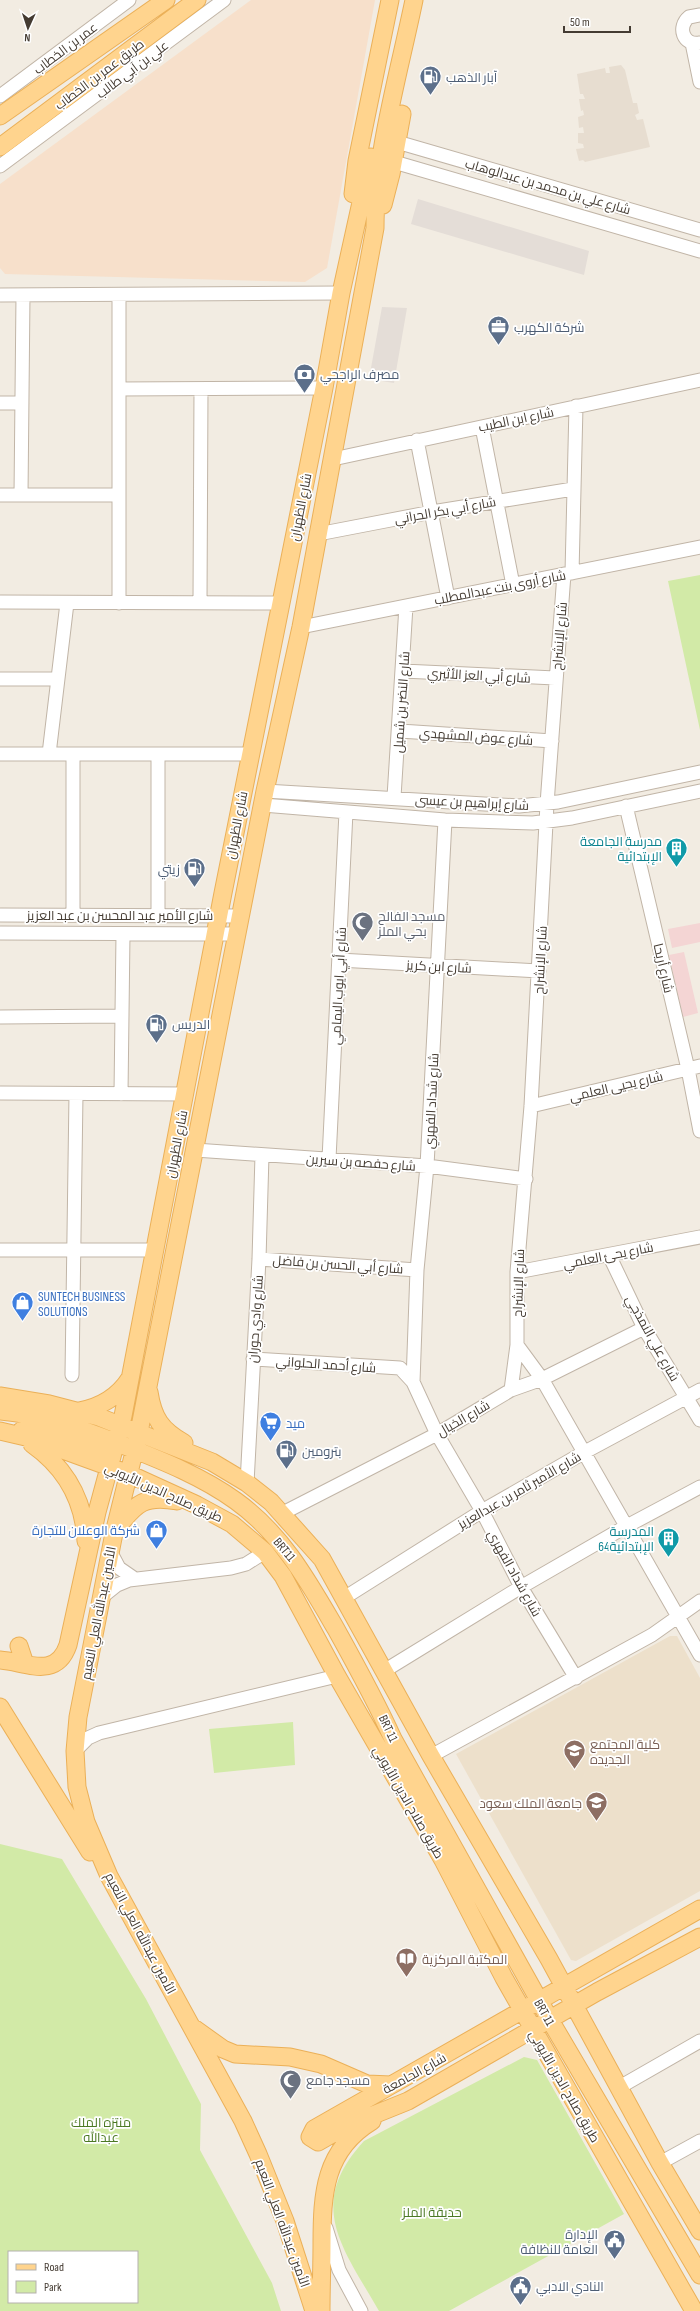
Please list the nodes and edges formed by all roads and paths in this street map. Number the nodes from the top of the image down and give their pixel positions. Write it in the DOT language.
graph roads {
  1 [pos="130,0"];
  2 [pos="166,0"];
  3 [pos="197,0"];
  4 [pos="224,0"];
  5 [pos="390,0"];
  6 [pos="403,0"];
  7 [pos="414,0"];
  8 [pos="424,0"];
  9 [pos="156,5"];
  10 [pos="700,15"];
  11 [pos="696,43"];
  12 [pos="700,82"];
  13 [pos="0,96"];
  14 [pos="0,116"];
  15 [pos="397,142"];
  16 [pos="0,146"];
  17 [pos="394,162"];
  18 [pos="0,166"];
  19 [pos="354,226"];
  20 [pos="375,228"];
  21 [pos="700,230"];
  22 [pos="700,251"];
  23 [pos="341,293"];
  24 [pos="0,295"];
  25 [pos="23,295"];
  26 [pos="119,295"];
  27 [pos="700,380"];
  28 [pos="324,388"];
  29 [pos="201,389"];
  30 [pos="119,390"];
  31 [pos="0,403"];
  32 [pos="22,403"];
  33 [pos="576,406"];
  34 [pos="482,427"];
  35 [pos="417,440"];
  36 [pos="333,459"];
  37 [pos="573,489"];
  38 [pos="0,495"];
  39 [pos="21,495"];
  40 [pos="119,495"];
  41 [pos="496,502"];
  42 [pos="432,512"];
  43 [pos="318,534"];
  44 [pos="700,547"];
  45 [pos="568,574"];
  46 [pos="513,585"];
  47 [pos="448,598"];
  48 [pos="0,602"];
  49 [pos="67,603"];
  50 [pos="119,603"];
  51 [pos="200,603"];
  52 [pos="280,603"];
  53 [pos="406,606"];
  54 [pos="300,627"];
  55 [pos="403,671"];
  56 [pos="555,678"];
  57 [pos="0,680"];
  58 [pos="58,680"];
  59 [pos="400,731"];
  60 [pos="552,741"];
  61 [pos="0,754"];
  62 [pos="49,754"];
  63 [pos="73,754"];
  64 [pos="158,754"];
  65 [pos="250,754"];
  66 [pos="700,772"];
  67 [pos="700,791"];
  68 [pos="394,797"];
  69 [pos="264,798"];
  70 [pos="547,804"];
  71 [pos="626,806"];
  72 [pos="346,812"];
  73 [pos="445,820"];
  74 [pos="547,822"];
  75 [pos="0,915"];
  76 [pos="73,915"];
  77 [pos="158,915"];
  78 [pos="219,916"];
  79 [pos="241,916"];
  80 [pos="0,933"];
  81 [pos="123,934"];
  82 [pos="215,934"];
  83 [pos="237,934"];
  84 [pos="339,960"];
  85 [pos="439,967"];
  86 [pos="539,971"];
  87 [pos="121,1016"];
  88 [pos="0,1017"];
  89 [pos="694,1068"];
  90 [pos="0,1093"];
  91 [pos="76,1094"];
  92 [pos="121,1094"];
  93 [pos="186,1094"];
  94 [pos="532,1106"];
  95 [pos="700,1131"];
  96 [pos="195,1150"];
  97 [pos="262,1155"];
  98 [pos="329,1159"];
  99 [pos="428,1166"];
  100 [pos="526,1179"];
  101 [pos="700,1237"];
  102 [pos="0,1250"];
  103 [pos="74,1250"];
  104 [pos="156,1250"];
  105 [pos="609,1255"];
  106 [pos="259,1259"];
  107 [pos="417,1270"];
  108 [pos="517,1272"];
  109 [pos="644,1328"];
  110 [pos="516,1345"];
  111 [pos="252,1359"];
  112 [pos="400,1368"];
  113 [pos="72,1375"];
  114 [pos="131,1376"];
  115 [pos="542,1379"];
  116 [pos="413,1382"];
  117 [pos="148,1384"];
  118 [pos="511,1390"];
  119 [pos="700,1390"];
  120 [pos="0,1396"];
  121 [pos="686,1397"];
  122 [pos="0,1411"];
  123 [pos="77,1411"];
  124 [pos="700,1420"];
  125 [pos="121,1425"];
  126 [pos="138,1432"];
  127 [pos="9,1433"];
  128 [pos="437,1434"];
  129 [pos="123,1447"];
  130 [pos="583,1453"];
  131 [pos="212,1462"];
  132 [pos="109,1467"];
  133 [pos="129,1474"];
  134 [pos="247,1483"];
  135 [pos="700,1487"];
  136 [pos="197,1505"];
  137 [pos="482,1511"];
  138 [pos="283,1513"];
  139 [pos="625,1527"];
  140 [pos="114,1533"];
  141 [pos="110,1551"];
  142 [pos="265,1552"];
  143 [pos="87,1558"];
  144 [pos="135,1579"];
  145 [pos="521,1587"];
  146 [pos="102,1596"];
  147 [pos="344,1598"];
  148 [pos="700,1601"];
  149 [pos="678,1615"];
  150 [pos="19,1646"];
  151 [pos="700,1655"];
  152 [pos="0,1660"];
  153 [pos="25,1664"];
  154 [pos="384,1671"];
  155 [pos="336,1676"];
  156 [pos="576,1678"];
  157 [pos="379,1706"];
  158 [pos="0,1707"];
  159 [pos="78,1717"];
  160 [pos="99,1733"];
  161 [pos="75,1751"];
  162 [pos="431,1756"];
  163 [pos="120,1897"];
  164 [pos="700,1909"];
  165 [pos="700,1937"];
  166 [pos="563,1987"];
  167 [pos="544,1999"];
  168 [pos="574,2006"];
  169 [pos="523,2011"];
  170 [pos="553,2018"];
  171 [pos="192,2026"];
  172 [pos="533,2030"];
  173 [pos="700,2041"];
  174 [pos="394,2084"];
  175 [pos="618,2088"];
  176 [pos="398,2106"];
  177 [pos="700,2141"];
  178 [pos="660,2163"];
  179 [pos="322,2210"];
  180 [pos="700,2231"];
  181 [pos="700,2275"];
  182 [pos="314,2311"];
  183 [pos="321,2311"];
  184 [pos="361,2311"];
  185 [pos="694,2311"];
  1 -- 13 [label="street, عمر بن الخطاب"];
  2 -- 9 [label="main road, طريق عمر بن الخطاب"];
  3 -- 16 [label="main road, طريق عمر بن الخطاب"];
  4 -- 18 [label="street, علي بن أبي طالب"];
  5 -- 19 [label="main road"];
  6 -- 19 [label="main road"];
  7 -- 20 [label="main road"];
  8 -- 15 [label="main road"];
  9 -- 14 [label="main road, طريق عمر بن الخطاب"];
  10 -- 11 [label="street"];
  11 -- 12 [label="street"];
  15 -- 17 [label="main road"];
  15 -- 21 [label="street, شارع علي بن محمد بن عبدالوهاب"];
  17 -- 20 [label="main road"];
  17 -- 22 [label="street"];
  19 -- 23 [label="main road, شارع الظهران"];
  20 -- 36 [label="main road, شارع الظهران"];
  23 -- 26 [label="street"];
  23 -- 28 [label="main road, شارع الظهران"];
  24 -- 25 [label="street"];
  25 -- 26 [label="street"];
  25 -- 32 [label="street"];
  26 -- 30 [label="street"];
  27 -- 33 [label="street, شارع ابن الطيب"];
  28 -- 29 [label="street"];
  28 -- 52 [label="main road, شارع الظهران"];
  29 -- 30 [label="street"];
  29 -- 51 [label="street"];
  30 -- 40 [label="street"];
  31 -- 32 [label="street"];
  32 -- 39 [label="street"];
  33 -- 34 [label="street, شارع ابن الطيب"];
  33 -- 37 [label="street, شارع الإنشراح"];
  34 -- 35 [label="street, شارع ابن الطيب"];
  34 -- 41 [label="street"];
  35 -- 36 [label="street, شارع ابن الطيب"];
  35 -- 42 [label="street"];
  36 -- 43 [label="main road, شارع الظهران"];
  37 -- 41 [label="street, شارع أبي بكر الحراني"];
  37 -- 45 [label="street, شارع الإنشراح"];
  38 -- 39 [label="street"];
  39 -- 40 [label="street"];
  40 -- 50 [label="street"];
  41 -- 42 [label="street, شارع أبي بكر الحراني"];
  41 -- 46 [label="street"];
  42 -- 43 [label="street, شارع أبي بكر الحراني"];
  42 -- 47 [label="street"];
  43 -- 54 [label="main road, شارع الظهران"];
  44 -- 45 [label="street, شارع أروى بنت عبدالمطلب"];
  45 -- 46 [label="street, شارع أروى بنت عبدالمطلب"];
  45 -- 56 [label="street, شارع الإنشراح"];
  46 -- 47 [label="street, شارع أروى بنت عبدالمطلب"];
  47 -- 53 [label="street, شارع أروى بنت عبدالمطلب"];
  48 -- 49 [label="street"];
  49 -- 50 [label="street"];
  49 -- 58 [label="street"];
  50 -- 51 [label="street"];
  51 -- 52 [label="street"];
  52 -- 65 [label="main road, شارع الظهران"];
  53 -- 54 [label="street, شارع أروى بنت عبدالمطلب"];
  53 -- 55 [label="street, شارع النضر بن شميل"];
  54 -- 69 [label="main road, شارع الظهران"];
  55 -- 56 [label="street, شارع أبي العز الأثيري"];
  55 -- 59 [label="street, شارع النضر بن شميل"];
  56 -- 60 [label="street, شارع الإنشراح"];
  57 -- 58 [label="street"];
  58 -- 62 [label="street"];
  59 -- 60 [label="street, شارع عوض المشهدي"];
  59 -- 68 [label="street, شارع النضر بن شميل"];
  60 -- 70 [label="street, شارع الإنشراح"];
  61 -- 62 [label="street"];
  62 -- 63 [label="street"];
  63 -- 64 [label="street"];
  63 -- 76 [label="street"];
  64 -- 65 [label="street"];
  64 -- 77 [label="street"];
  65 -- 78 [label="main road, شارع الظهران"];
  66 -- 70 [label="street, شارع إبراهيم بن عيسى"];
  67 -- 71 [label="street"];
  68 -- 69 [label="street, شارع إبراهيم بن عيسى"];
  68 -- 70 [label="street, شارع إبراهيم بن عيسى"];
  69 -- 72 [label="street"];
  69 -- 79 [label="main road, شارع الظهران"];
  70 -- 74 [label="street, شارع الإنشراح"];
  71 -- 74 [label="street"];
  71 -- 89 [label="street, شارع أريحا"];
  72 -- 73 [label="street"];
  72 -- 84 [label="street, شارع أبي ايوب اليمامي"];
  73 -- 74 [label="street"];
  73 -- 85 [label="street, شارع شداد الفهري"];
  74 -- 86 [label="street, شارع الإنشراح"];
  75 -- 76 [label="street, شارع الأمير عبد المحسن بن عبد العزيز"];
  76 -- 77 [label="street, شارع الأمير عبد المحسن بن عبد العزيز"];
  77 -- 78 [label="street, شارع الأمير عبد المحسن بن عبد العزيز"];
  78 -- 79 [label="street, شارع الأمير عبد المحسن بن عبد العزيز"];
  78 -- 82 [label="main road, شارع الظهران"];
  79 -- 83 [label="main road, شارع الظهران"];
  80 -- 81 [label="street, شارع الأمير عبد المحسن بن عبد العزيز"];
  81 -- 82 [label="street, شارع الأمير عبد المحسن بن عبد العزيز"];
  81 -- 87 [label="street"];
  82 -- 83 [label="street, شارع الأمير عبد المحسن بن عبد العزيز"];
  82 -- 93 [label="main road, شارع الظهران"];
  83 -- 96 [label="main road, شارع الظهران"];
  84 -- 85 [label="street, شارع ابن كريز"];
  84 -- 98 [label="street, شارع أبي ايوب اليمامي"];
  85 -- 86 [label="street, شارع ابن كريز"];
  85 -- 99 [label="street, شارع شداد الفهري"];
  86 -- 94 [label="street, شارع الإنشراح"];
  87 -- 88 [label="street"];
  87 -- 92 [label="street"];
  89 -- 94 [label="street, شارع يحيى العلمي"];
  89 -- 95 [label="street, شارع أريحا"];
  90 -- 91 [label="street"];
  91 -- 92 [label="street"];
  91 -- 103 [label="street"];
  92 -- 93 [label="street"];
  93 -- 104 [label="main road, شارع الظهران"];
  94 -- 100 [label="street, شارع الإنشراح"];
  96 -- 97 [label="street, شارع حفصه بن سيرين"];
  96 -- 117 [label="main road, شارع الظهران"];
  97 -- 98 [label="street, شارع حفصه بن سيرين"];
  97 -- 106 [label="street, شارع وادي حوران"];
  98 -- 99 [label="street, شارع حفصه بن سيرين"];
  99 -- 100 [label="street, شارع حفصه بن سيرين"];
  99 -- 107 [label="street, شارع شداد الفهري"];
  100 -- 108 [label="street, شارع الإنشراح"];
  101 -- 105 [label="street, شارع يحئ العلمي"];
  102 -- 103 [label="street"];
  103 -- 104 [label="street"];
  103 -- 113 [label="street"];
  104 -- 114 [label="main road, شارع الظهران"];
  105 -- 108 [label="street, شارع يحئ العلمي"];
  105 -- 109 [label="street, شارع علي النمذجي"];
  106 -- 107 [label="street, شارع أبي الحسن بن فاضل"];
  106 -- 111 [label="street, شارع وادي حوران"];
  107 -- 116 [label="street, شارع شداد الفهري"];
  108 -- 110 [label="street, شارع الإنشراح"];
  109 -- 115 [label="street, شارع الخيال"];
  109 -- 121 [label="street, شارع علي النمذجي"];
  110 -- 115 [label="street"];
  110 -- 118 [label="street, شارع الإنشراح"];
  111 -- 112 [label="street, شارع أحمد الحلواني"];
  111 -- 134 [label="street, شارع وادي حوران"];
  112 -- 116 [label="street, شارع شداد الفهري"];
  114 -- 123 [label="main road"];
  114 -- 125 [label="main road, شارع الظهران"];
  115 -- 118 [label="street, شارع الخيال"];
  115 -- 130 [label="street"];
  116 -- 128 [label="street, شارع شداد الفهري"];
  117 -- 126 [label="main road, شارع الظهران"];
  117 -- 131 [label="main road"];
  118 -- 128 [label="street, شارع الخيال"];
  119 -- 121 [label="street, شارع الأمير ثامر بن عبدالعزيز"];
  120 -- 123 [label="main road"];
  121 -- 124 [label="street, شارع علي النمذجي"];
  121 -- 130 [label="street, شارع الأمير ثامر بن عبدالعزيز"];
  122 -- 129 [label="main road, BRT11"];
  123 -- 125 [label="main road"];
  125 -- 126 [label="main road"];
  125 -- 129 [label="main road, شارع الظهران"];
  126 -- 129 [label="main road, شارع الظهران"];
  126 -- 131 [label="main road"];
  127 -- 129 [label="main road"];
  127 -- 132 [label="main road, طريق صلاح الدين الأيوبي"];
  127 -- 143 [label="main road"];
  128 -- 137 [label="street, شارع شداد الفهري"];
  128 -- 138 [label="street, شارع الخيال"];
  129 -- 132 [label="main road"];
  129 -- 133 [label="main road, الأمين عبدالله العلي النعيم"];
  129 -- 157 [label="main road, BRT11"];
  130 -- 137 [label="street, شارع الأمير ثامر بن عبدالعزيز"];
  130 -- 139 [label="street"];
  131 -- 134 [label="main road"];
  132 -- 133 [label="main road, طريق صلاح الدين الأيوبي"];
  132 -- 143 [label="main road"];
  133 -- 136 [label="main road, طريق صلاح الدين الأيوبي"];
  133 -- 140 [label="main road, الأمين عبدالله العلي النعيم"];
  134 -- 138 [label="main road"];
  135 -- 139 [label="street"];
  136 -- 140 [label="main road"];
  136 -- 142 [label="main road, طريق صلاح الدين الأيوبي"];
  137 -- 145 [label="street, شارع شداد الفهري"];
  137 -- 147 [label="street, شارع الأمير ثامر بن عبدالعزيز"];
  138 -- 147 [label="main road"];
  139 -- 145 [label="street"];
  139 -- 149 [label="street"];
  140 -- 141 [label="main road, الأمين عبدالله العلي النعيم"];
  141 -- 144 [label="street"];
  141 -- 146 [label="main road, الأمين عبدالله العلي النعيم"];
  142 -- 144 [label="street"];
  142 -- 155 [label="main road, طريق صلاح الدين الأيوبي"];
  143 -- 153 [label="main road"];
  144 -- 146 [label="street"];
  145 -- 154 [label="street"];
  145 -- 156 [label="street, شارع شداد الفهري"];
  146 -- 159 [label="main road, الأمين عبدالله العلي النعيم"];
  147 -- 154 [label="main road"];
  148 -- 149 [label="street"];
  149 -- 151 [label="street"];
  149 -- 156 [label="street"];
  150 -- 153 [label="main road"];
  152 -- 153 [label="main road"];
  154 -- 162 [label="main road"];
  155 -- 160 [label="street"];
  155 -- 169 [label="main road, طريق صلاح الدين الأيوبي"];
  156 -- 162 [label="street"];
  157 -- 167 [label="main road, BRT 11"];
  158 -- 163 [label="main road"];
  159 -- 160 [label="street"];
  159 -- 161 [label="main road, الأمين عبدالله العلي النعيم"];
  160 -- 161 [label="street"];
  161 -- 163 [label="main road, الأمين عبدالله العلي النعيم"];
  162 -- 166 [label="main road"];
  163 -- 171 [label="main road, الأمين عبدالله العلي النعيم"];
  164 -- 166 [label="main road, شارع الجامعة"];
  165 -- 168 [label="main road"];
  166 -- 167 [label="main road, شارع الجامعة"];
  166 -- 168 [label="main road"];
  167 -- 169 [label="main road, شارع الجامعة"];
  167 -- 170 [label="main road, BRT 11"];
  168 -- 170 [label="main road"];
  168 -- 175 [label="main road"];
  169 -- 172 [label="main road, طريق صلاح الدين الأيوبي"];
  169 -- 174 [label="main road, شارع الجامعة"];
  170 -- 172 [label="main road, شارع الجامعة"];
  170 -- 181 [label="main road, BRT 11"];
  171 -- 174 [label="main road"];
  171 -- 182 [label="main road, الأمين عبدالله العلي النعيم"];
  172 -- 176 [label="main road, شارع الجامعة"];
  172 -- 185 [label="main road, طريق صلاح الدين الأيوبي"];
  173 -- 175 [label="street"];
  174 -- 176 [label="main road, شارع الجامعة"];
  175 -- 178 [label="main road"];
  176 -- 179 [label="main road"];
  177 -- 178 [label="street"];
  178 -- 180 [label="main road"];
  179 -- 183 [label="main road"];
  179 -- 184 [label="street"];
}
